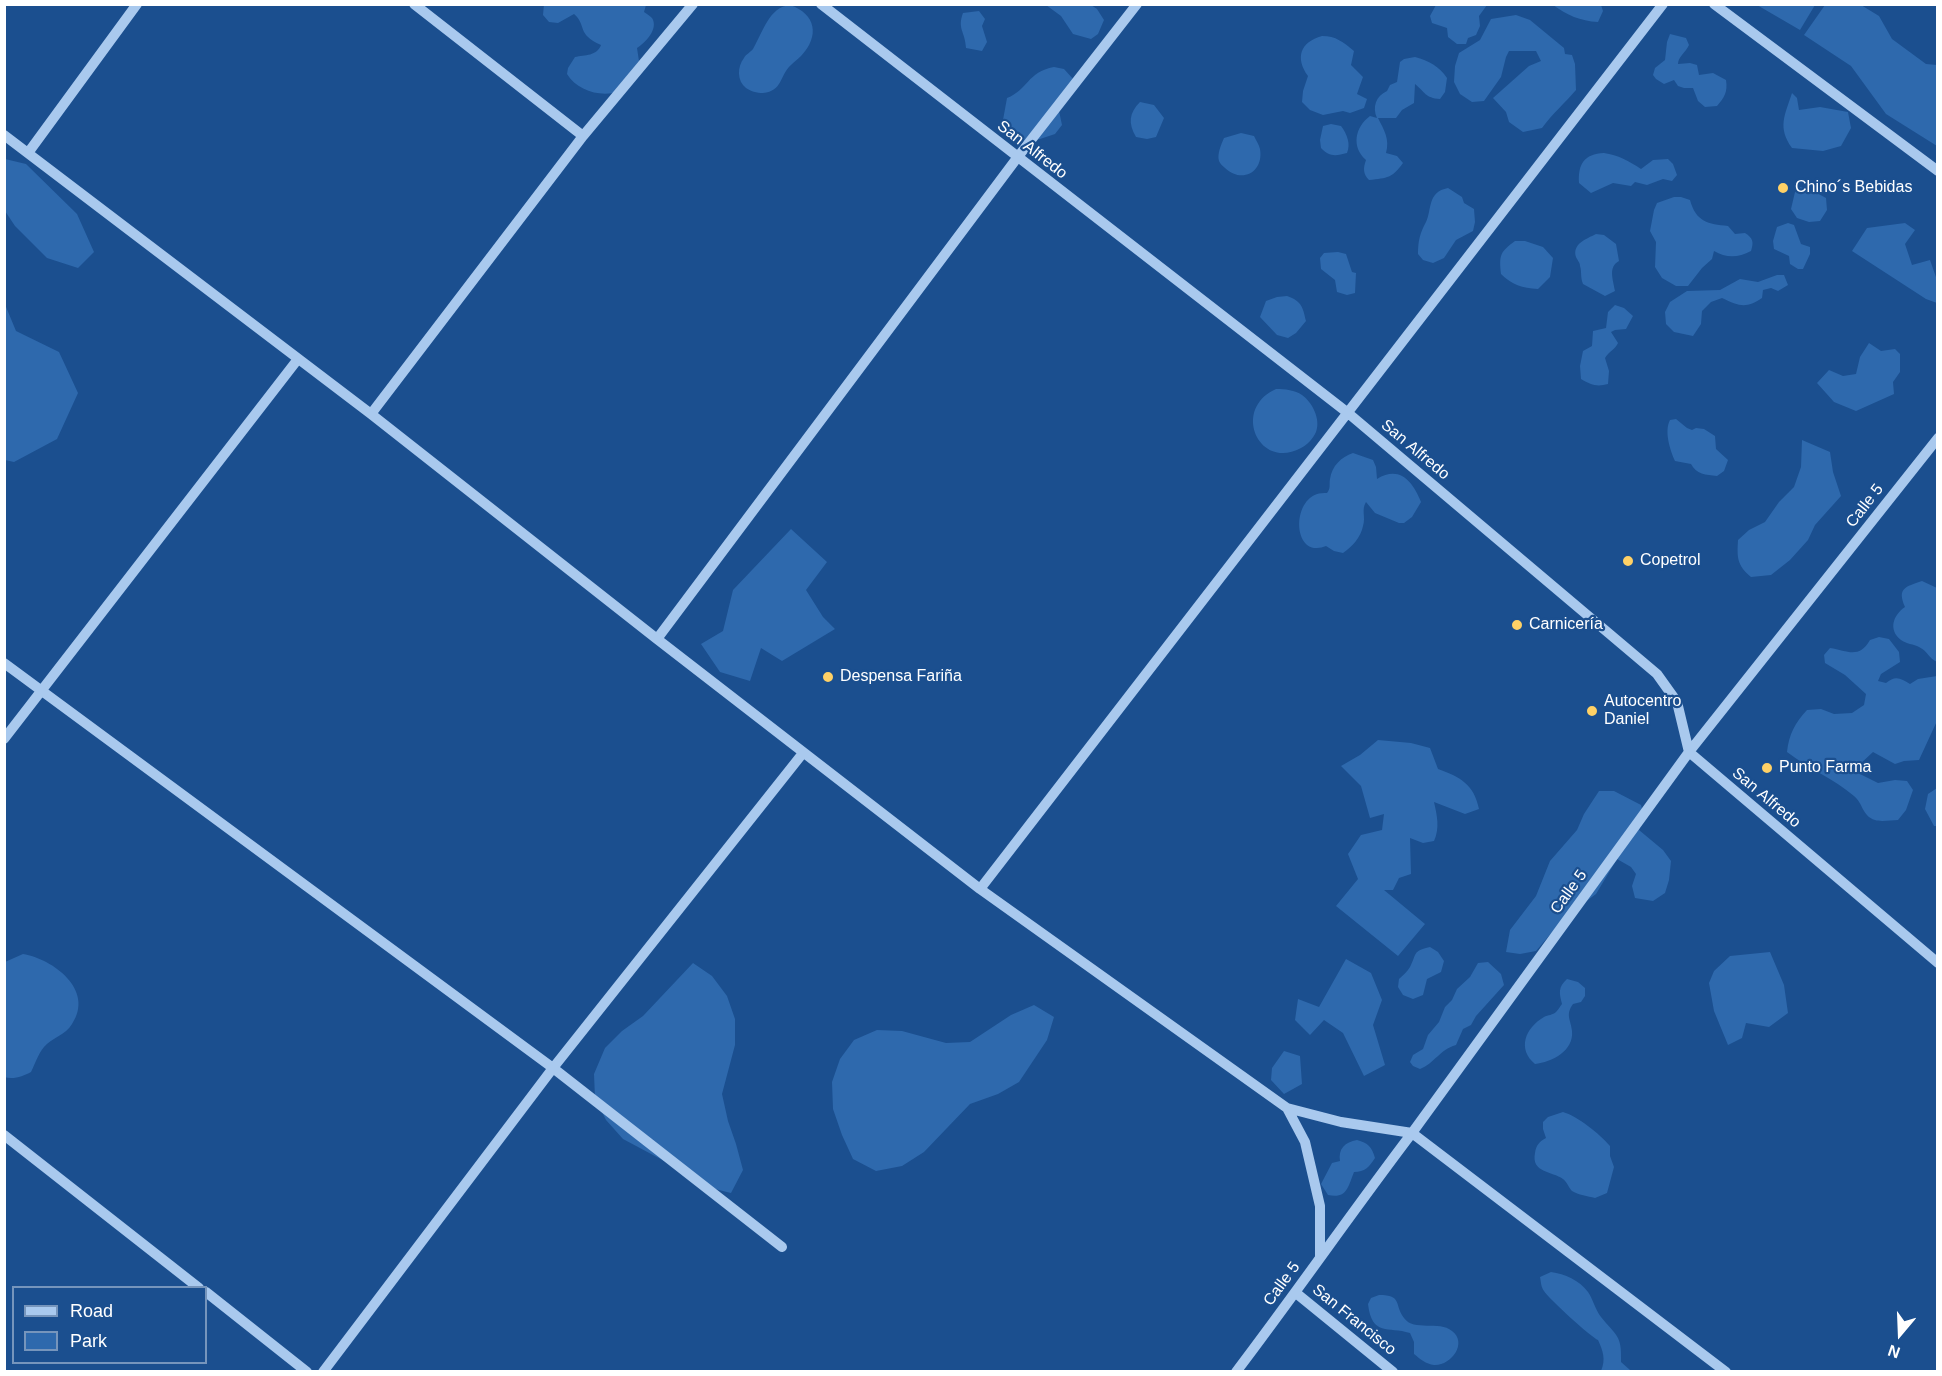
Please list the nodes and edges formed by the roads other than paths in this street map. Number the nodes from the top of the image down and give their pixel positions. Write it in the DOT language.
graph roads {
  1 [pos="137,4"];
  2 [pos="414,4"];
  3 [pos="693,4"];
  4 [pos="820,4"];
  5 [pos="1137,4"];
  6 [pos="1663,4"];
  7 [pos="1714,4"];
  8 [pos="4,135"];
  9 [pos="583,136"];
  10 [pos="28,153"];
  11 [pos="1017,158"];
  12 [pos="1938,171"];
  13 [pos="298,359"];
  14 [pos="1348,413"];
  15 [pos="371,414"];
  16 [pos="1938,438"];
  17 [pos="657,639"];
  18 [pos="4,663"];
  19 [pos="41,691"];
  20 [pos="4,739"];
  21 [pos="1689,752"];
  22 [pos="803,753"];
  23 [pos="980,889"];
  24 [pos="1938,963"];
  25 [pos="553,1068"];
  26 [pos="1287,1108"];
  27 [pos="1412,1133"];
  28 [pos="4,1136"];
  29 [pos="782,1247"];
  30 [pos="1320,1257"];
  31 [pos="198,1286"];
  32 [pos="207,1293"];
  33 [pos="1296,1293"];
  34 [pos="307,1371"];
  35 [pos="322,1371"];
  36 [pos="1236,1371"];
  37 [pos="1393,1371"];
  38 [pos="1726,1371"];
  1 -- 10 [label="street"];
  2 -- 9 [label="street"];
  3 -- 9 [label="street"];
  4 -- 11 [label="street, San Alfredo"];
  5 -- 11 [label="street"];
  6 -- 14 [label="street"];
  7 -- 12 [label="street"];
  8 -- 10 [label="street"];
  9 -- 15 [label="street"];
  10 -- 13 [label="street"];
  11 -- 14 [label="street, San Alfredo"];
  11 -- 17 [label="street"];
  13 -- 15 [label="street"];
  13 -- 19 [label="street"];
  14 -- 21 [label="street, San Alfredo"];
  14 -- 23 [label="street"];
  15 -- 17 [label="street"];
  16 -- 21 [label="street, Calle 5"];
  17 -- 22 [label="street"];
  18 -- 19 [label="street"];
  19 -- 20 [label="street"];
  19 -- 25 [label="street"];
  21 -- 24 [label="street, San Alfredo"];
  21 -- 27 [label="street, Calle 5"];
  22 -- 23 [label="street"];
  22 -- 25 [label="street"];
  23 -- 26 [label="street"];
  25 -- 29 [label="street"];
  25 -- 35 [label="street"];
  26 -- 27 [label="street"];
  26 -- 30 [label="street"];
  27 -- 30 [label="street, Calle 5"];
  27 -- 38 [label="street"];
  28 -- 31 [label="street"];
  30 -- 33 [label="street, Calle 5"];
  32 -- 34 [label="street"];
  33 -- 36 [label="street, Calle 5"];
  33 -- 37 [label="street, San Francisco"];
}
